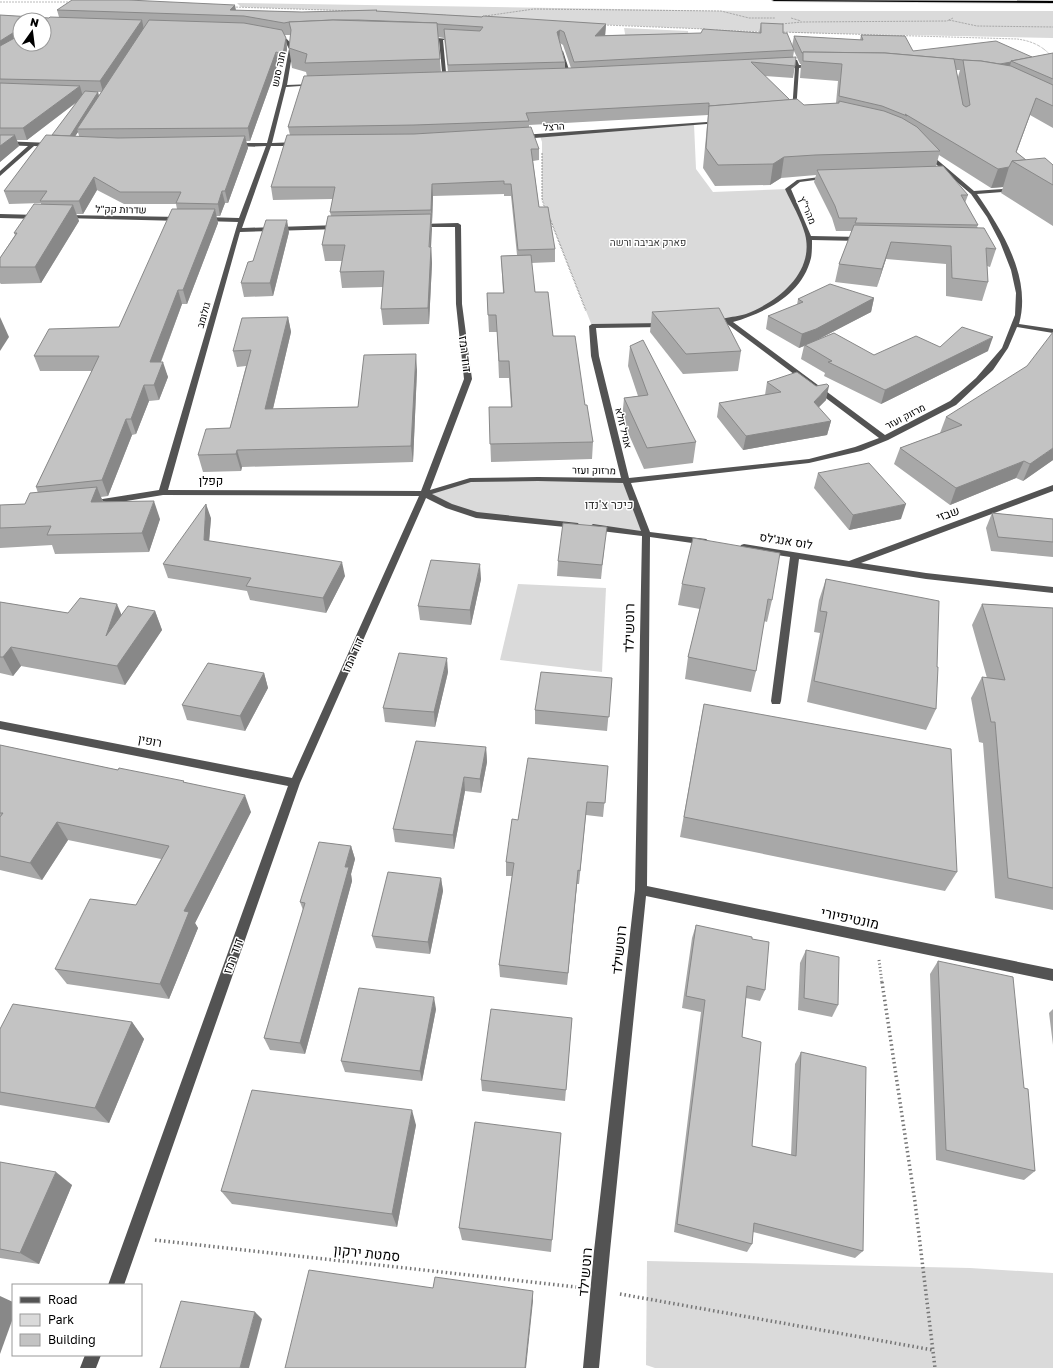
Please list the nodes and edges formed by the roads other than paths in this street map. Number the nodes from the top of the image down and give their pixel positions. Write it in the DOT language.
graph roads {
  1 [pos="774,0"];
  2 [pos="1053,2"];
  3 [pos="267,34"];
  4 [pos="286,38"];
  5 [pos="293,38"];
  6 [pos="417,38"];
  7 [pos="441,39"];
  8 [pos="461,41"];
  9 [pos="560,45"];
  10 [pos="794,59"];
  11 [pos="797,66"];
  12 [pos="817,66"];
  13 [pos="774,67"];
  14 [pos="578,77"];
  15 [pos="562,78"];
  16 [pos="570,78"];
  17 [pos="438,82"];
  18 [pos="445,82"];
  19 [pos="452,82"];
  20 [pos="322,85"];
  21 [pos="284,86"];
  22 [pos="794,116"];
  23 [pos="802,116"];
  24 [pos="786,117"];
  25 [pos="726,122"];
  26 [pos="516,137"];
  27 [pos="0,143"];
  28 [pos="269,144"];
  29 [pos="307,144"];
  30 [pos="32,145"];
  31 [pos="60,145"];
  32 [pos="224,145"];
  33 [pos="922,150"];
  34 [pos="0,174"];
  35 [pos="941,174"];
  36 [pos="951,174"];
  37 [pos="833,178"];
  38 [pos="1020,189"];
  39 [pos="973,193"];
  40 [pos="0,216"];
  41 [pos="47,217"];
  42 [pos="54,217"];
  43 [pos="187,219"];
  44 [pos="194,219"];
  45 [pos="241,220"];
  46 [pos="410,226"];
  47 [pos="348,227"];
  48 [pos="238,230"];
  49 [pos="809,238"];
  50 [pos="871,239"];
  51 [pos="996,242"];
  52 [pos="1003,242"];
  53 [pos="729,322"];
  54 [pos="708,323"];
  55 [pos="672,325"];
  56 [pos="1015,325"];
  57 [pos="1053,331"];
  58 [pos="885,438"];
  59 [pos="626,482"];
  60 [pos="1053,488"];
  61 [pos="163,492"];
  62 [pos="424,494"];
  63 [pos="84,504"];
  64 [pos="646,533"];
  65 [pos="716,543"];
  66 [pos="732,545"];
  67 [pos="795,555"];
  68 [pos="852,563"];
  69 [pos="1053,590"];
  70 [pos="776,701"];
  71 [pos="0,725"];
  72 [pos="294,783"];
  73 [pos="641,890"];
  74 [pos="1053,975"];
  75 [pos="116,1284"];
  76 [pos="93,1356"];
  77 [pos="88,1368"];
  78 [pos="591,1368"];
  1 -- 2 [label="highway"];
  3 -- 4 [label="street, חנה סנש"];
  4 -- 5 [label="street"];
  4 -- 21 [label="street, חנה סנש"];
  6 -- 7 [label="street"];
  7 -- 8 [label="street"];
  7 -- 18 [label="street"];
  9 -- 16 [label="street"];
  10 -- 11 [label="street"];
  11 -- 12 [label="street"];
  11 -- 13 [label="street"];
  11 -- 22 [label="street"];
  14 -- 16 [label="street"];
  15 -- 16 [label="street"];
  17 -- 18 [label="street"];
  18 -- 19 [label="street"];
  20 -- 21 [label="street"];
  21 -- 28 [label="street, חנה סנש"];
  22 -- 23 [label="street"];
  22 -- 24 [label="street"];
  25 -- 26 [label="street, הרצל"];
  27 -- 30 [label="street"];
  28 -- 29 [label="street"];
  28 -- 32 [label="street"];
  28 -- 45 [label="street, גולומב"];
  30 -- 31 [label="street"];
  30 -- 34 [label="street"];
  33 -- 36 [label="street, מרזוק ועזר"];
  35 -- 36 [label="street"];
  36 -- 39 [label="street, מרזוק ועזר"];
  37 -- 49 [label="street, מהרי\"ץ"];
  38 -- 39 [label="street"];
  39 -- 52 [label="street, מרזוק ועזר"];
  40 -- 41 [label="street"];
  42 -- 43 [label="street, שדרות קק\"ל"];
  44 -- 45 [label="street"];
  45 -- 48 [label="street, גולומב"];
  46 -- 62 [label="street, דוד רמז"];
  47 -- 48 [label="street"];
  48 -- 61 [label="street, גולומב"];
  49 -- 50 [label="street, מהרי\"ץ"];
  49 -- 53 [label="street, מהרי\"ץ"];
  51 -- 52 [label="street"];
  52 -- 56 [label="street, מרזוק ועזר"];
  53 -- 54 [label="street, מהרי\"ץ"];
  53 -- 58 [label="street"];
  55 -- 59 [label="street, אמיל זולא"];
  56 -- 57 [label="street"];
  56 -- 58 [label="street, מרזוק ועזר"];
  58 -- 59 [label="street, מרזוק ועזר"];
  59 -- 62 [label="street, מרזוק ועזר"];
  59 -- 64 [label="street, אמיל זולא"];
  60 -- 68 [label="street, שבזי"];
  61 -- 62 [label="street, קפלן"];
  61 -- 63 [label="street, קפלן"];
  62 -- 64 [label="street"];
  62 -- 72 [label="street, דוד רמז"];
  64 -- 65 [label="street"];
  64 -- 73 [label="street, רוטשילד"];
  66 -- 67 [label="street, לוס אנג'לס"];
  67 -- 68 [label="street, לוס אנג'לס"];
  67 -- 70 [label="street"];
  68 -- 69 [label="street, לוס אנג'לס"];
  71 -- 72 [label="street, רופין"];
  72 -- 75 [label="street, דוד רמז"];
  73 -- 74 [label="street, מונטיפיורי"];
  73 -- 78 [label="street, רוטשילד"];
  76 -- 77 [label="street"];
}
